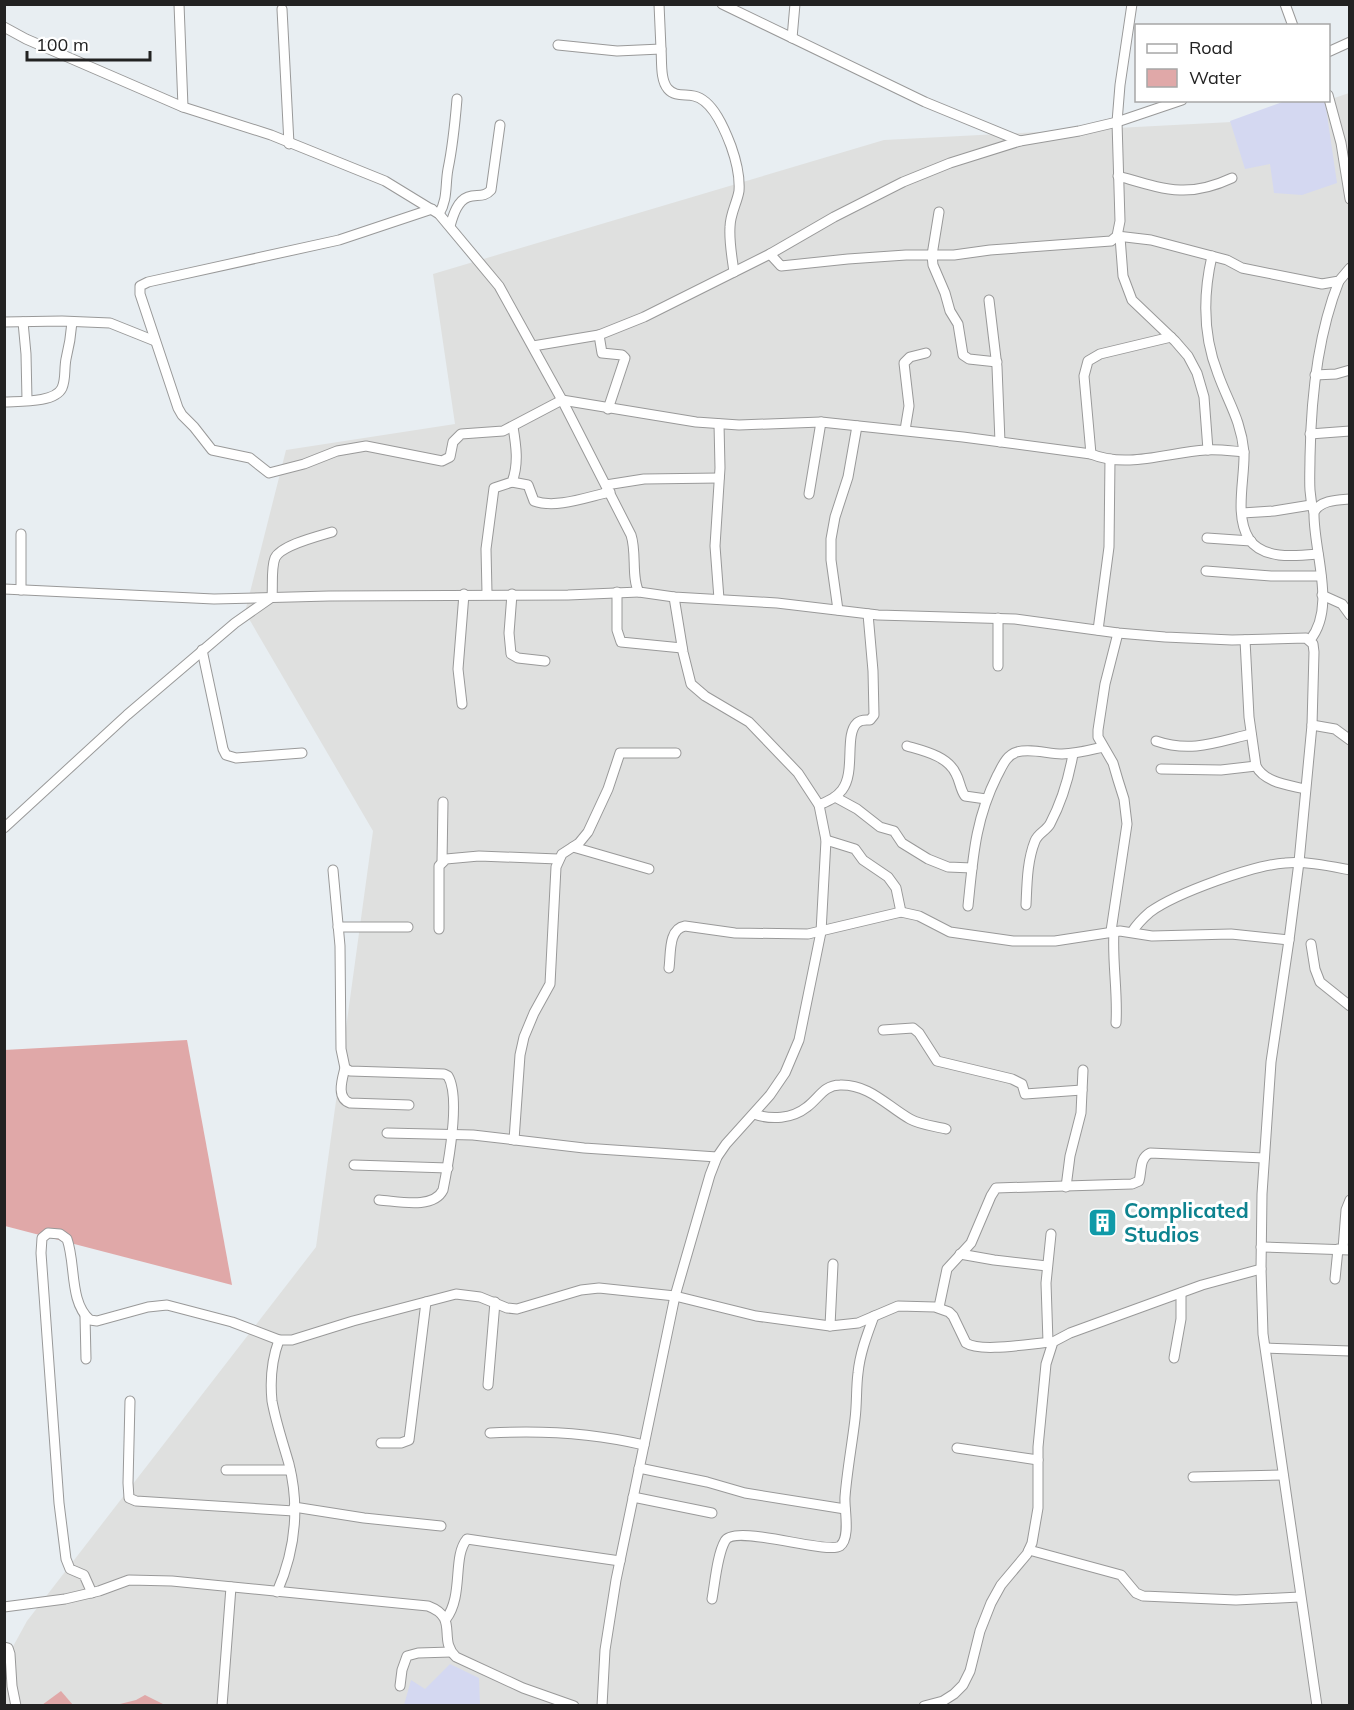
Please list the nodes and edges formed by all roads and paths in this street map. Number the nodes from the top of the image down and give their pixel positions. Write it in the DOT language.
graph roads {
  1 [pos="179,4"];
  2 [pos="659,4"];
  3 [pos="722,4"];
  4 [pos="795,4"];
  5 [pos="1132,4"];
  6 [pos="1285,4"];
  7 [pos="282,9"];
  8 [pos="1292,24"];
  9 [pos="4,27"];
  10 [pos="792,38"];
  11 [pos="1350,42"];
  12 [pos="558,45"];
  13 [pos="661,49"];
  14 [pos="1330,52"];
  15 [pos="457,99"];
  16 [pos="1330,99"];
  17 [pos="1176,102"];
  18 [pos="183,107"];
  19 [pos="1117,122"];
  20 [pos="500,125"];
  21 [pos="1020,141"];
  22 [pos="289,144"];
  23 [pos="1118,176"];
  24 [pos="1232,178"];
  25 [pos="1350,199"];
  26 [pos="435,212"];
  27 [pos="939,212"];
  28 [pos="450,226"];
  29 [pos="1118,236"];
  30 [pos="770,254"];
  31 [pos="932,255"];
  32 [pos="1212,256"];
  33 [pos="1350,268"];
  34 [pos="734,272"];
  35 [pos="1343,280"];
  36 [pos="989,300"];
  37 [pos="4,322"];
  38 [pos="23,322"];
  39 [pos="72,322"];
  40 [pos="599,335"];
  41 [pos="1171,337"];
  42 [pos="155,341"];
  43 [pos="533,346"];
  44 [pos="926,353"];
  45 [pos="997,362"];
  46 [pos="1350,370"];
  47 [pos="1315,375"];
  48 [pos="27,400"];
  49 [pos="562,400"];
  50 [pos="4,402"];
  51 [pos="608,409"];
  52 [pos="821,422"];
  53 [pos="718,424"];
  54 [pos="857,426"];
  55 [pos="513,427"];
  56 [pos="906,430"];
  57 [pos="1350,431"];
  58 [pos="1310,434"];
  59 [pos="1000,441"];
  60 [pos="1208,450"];
  61 [pos="1244,452"];
  62 [pos="1091,454"];
  63 [pos="1110,459"];
  64 [pos="719,478"];
  65 [pos="512,482"];
  66 [pos="608,488"];
  67 [pos="809,494"];
  68 [pos="1350,499"];
  69 [pos="1313,508"];
  70 [pos="1242,513"];
  71 [pos="332,531"];
  72 [pos="21,534"];
  73 [pos="1207,538"];
  74 [pos="1251,541"];
  75 [pos="1318,554"];
  76 [pos="1206,571"];
  77 [pos="1321,576"];
  78 [pos="4,589"];
  79 [pos="21,590"];
  80 [pos="617,592"];
  81 [pos="639,592"];
  82 [pos="487,593"];
  83 [pos="464,594"];
  84 [pos="512,594"];
  85 [pos="1322,595"];
  86 [pos="272,597"];
  87 [pos="674,597"];
  88 [pos="719,599"];
  89 [pos="1335,600"];
  90 [pos="1350,603"];
  91 [pos="838,610"];
  92 [pos="868,614"];
  93 [pos="1350,615"];
  94 [pos="998,618"];
  95 [pos="1098,630"];
  96 [pos="1118,633"];
  97 [pos="1245,640"];
  98 [pos="1310,640"];
  99 [pos="682,648"];
  100 [pos="202,650"];
  101 [pos="546,661"];
  102 [pos="998,666"];
  103 [pos="462,704"];
  104 [pos="1312,725"];
  105 [pos="1251,734"];
  106 [pos="1350,740"];
  107 [pos="1156,741"];
  108 [pos="907,746"];
  109 [pos="1103,747"];
  110 [pos="302,753"];
  111 [pos="675,753"];
  112 [pos="1073,754"];
  113 [pos="1256,766"];
  114 [pos="1161,769"];
  115 [pos="1305,789"];
  116 [pos="835,797"];
  117 [pos="986,799"];
  118 [pos="443,801"];
  119 [pos="819,805"];
  120 [pos="4,828"];
  121 [pos="825,840"];
  122 [pos="573,847"];
  123 [pos="558,859"];
  124 [pos="441,862"];
  125 [pos="1299,862"];
  126 [pos="972,868"];
  127 [pos="649,869"];
  128 [pos="333,870"];
  129 [pos="1350,870"];
  130 [pos="1026,905"];
  131 [pos="968,906"];
  132 [pos="901,912"];
  133 [pos="338,927"];
  134 [pos="408,927"];
  135 [pos="439,929"];
  136 [pos="1113,931"];
  137 [pos="821,932"];
  138 [pos="1132,932"];
  139 [pos="1290,940"];
  140 [pos="1311,945"];
  141 [pos="669,968"];
  142 [pos="1350,1006"];
  143 [pos="1116,1023"];
  144 [pos="883,1030"];
  145 [pos="345,1068"];
  146 [pos="1083,1071"];
  147 [pos="1082,1090"];
  148 [pos="409,1105"];
  149 [pos="754,1114"];
  150 [pos="946,1129"];
  151 [pos="387,1133"];
  152 [pos="453,1134"];
  153 [pos="514,1140"];
  154 [pos="717,1157"];
  155 [pos="1264,1158"];
  156 [pos="354,1165"];
  157 [pos="448,1168"];
  158 [pos="1066,1187"];
  159 [pos="379,1200"];
  160 [pos="1350,1200"];
  161 [pos="1051,1234"];
  162 [pos="1262,1247"];
  163 [pos="1344,1249"];
  164 [pos="960,1254"];
  165 [pos="833,1264"];
  166 [pos="1047,1266"];
  167 [pos="1261,1269"];
  168 [pos="1335,1279"];
  169 [pos="1181,1293"];
  170 [pos="675,1296"];
  171 [pos="426,1302"];
  172 [pos="495,1302"];
  173 [pos="939,1307"];
  174 [pos="85,1316"];
  175 [pos="874,1316"];
  176 [pos="830,1326"];
  177 [pos="277,1339"];
  178 [pos="1050,1342"];
  179 [pos="1266,1348"];
  180 [pos="1350,1351"];
  181 [pos="86,1359"];
  182 [pos="1174,1359"];
  183 [pos="488,1386"];
  184 [pos="130,1401"];
  185 [pos="490,1433"];
  186 [pos="381,1443"];
  187 [pos="644,1444"];
  188 [pos="957,1448"];
  189 [pos="1038,1460"];
  190 [pos="639,1467"];
  191 [pos="226,1470"];
  192 [pos="290,1470"];
  193 [pos="1283,1475"];
  194 [pos="1193,1477"];
  195 [pos="633,1497"];
  196 [pos="294,1509"];
  197 [pos="845,1509"];
  198 [pos="712,1513"];
  199 [pos="441,1526"];
  200 [pos="1029,1550"];
  201 [pos="620,1561"];
  202 [pos="231,1587"];
  203 [pos="277,1592"];
  204 [pos="92,1593"];
  205 [pos="1300,1597"];
  206 [pos="712,1599"];
  207 [pos="4,1607"];
  208 [pos="446,1619"];
  209 [pos="4,1647"];
  210 [pos="450,1652"];
  211 [pos="400,1686"];
  212 [pos="16,1706"];
  213 [pos="222,1706"];
  214 [pos="574,1706"];
  215 [pos="602,1706"];
  216 [pos="924,1706"];
  217 [pos="1317,1706"];
  1 -- 18 [label="street"];
  2 -- 13 [label="street"];
  3 -- 10 [label="street"];
  4 -- 10 [label="street"];
  5 -- 19 [label="street"];
  6 -- 8 [label="street"];
  7 -- 22 [label="street"];
  9 -- 18 [label="street"];
  10 -- 21 [label="street"];
  11 -- 14 [label="street"];
  12 -- 13 [label="street"];
  13 -- 34 [label="street"];
  15 -- 26 [label="street"];
  16 -- 25 [label="street"];
  17 -- 19 [label="street"];
  18 -- 22 [label="street"];
  19 -- 21 [label="street"];
  19 -- 23 [label="street"];
  20 -- 28 [label="street"];
  21 -- 30 [label="street"];
  22 -- 26 [label="street"];
  23 -- 24 [label="street"];
  23 -- 29 [label="street"];
  26 -- 28 [label="street"];
  26 -- 42 [label="street"];
  27 -- 31 [label="street"];
  28 -- 43 [label="street"];
  29 -- 31 [label="street"];
  29 -- 32 [label="street"];
  29 -- 41 [label="street"];
  30 -- 31 [label="street"];
  30 -- 34 [label="street"];
  31 -- 45 [label="street"];
  32 -- 35 [label="street"];
  32 -- 61 [label="street"];
  33 -- 35 [label="street"];
  34 -- 40 [label="street"];
  35 -- 47 [label="street"];
  36 -- 45 [label="street"];
  37 -- 38 [label="street"];
  38 -- 39 [label="street"];
  38 -- 48 [label="street"];
  39 -- 42 [label="street"];
  39 -- 48 [label="street"];
  40 -- 43 [label="street"];
  40 -- 51 [label="street"];
  41 -- 60 [label="street"];
  41 -- 62 [label="street"];
  42 -- 55 [label="street"];
  43 -- 49 [label="street"];
  44 -- 56 [label="street"];
  45 -- 59 [label="street"];
  46 -- 47 [label="street"];
  47 -- 58 [label="street"];
  48 -- 50 [label="street"];
  49 -- 51 [label="street"];
  49 -- 55 [label="street"];
  49 -- 66 [label="street"];
  51 -- 53 [label="street"];
  52 -- 53 [label="street"];
  52 -- 54 [label="street"];
  52 -- 67 [label="street"];
  53 -- 64 [label="street"];
  54 -- 56 [label="street"];
  54 -- 91 [label="street"];
  55 -- 65 [label="street"];
  56 -- 59 [label="street"];
  57 -- 58 [label="street"];
  58 -- 69 [label="street"];
  59 -- 62 [label="street"];
  60 -- 61 [label="street"];
  60 -- 63 [label="street"];
  61 -- 70 [label="street"];
  62 -- 63 [label="street"];
  63 -- 95 [label="street"];
  64 -- 66 [label="street"];
  64 -- 88 [label="street"];
  65 -- 66 [label="street"];
  65 -- 82 [label="street"];
  66 -- 81 [label="street"];
  68 -- 69 [label="street"];
  69 -- 70 [label="street"];
  69 -- 75 [label="street"];
  70 -- 74 [label="street"];
  71 -- 86 [label="street"];
  72 -- 79 [label="street"];
  73 -- 74 [label="street"];
  74 -- 75 [label="street"];
  75 -- 77 [label="street"];
  76 -- 77 [label="street"];
  77 -- 85 [label="street"];
  78 -- 79 [label="street"];
  79 -- 86 [label="street"];
  80 -- 81 [label="street"];
  80 -- 84 [label="street"];
  80 -- 99 [label="street"];
  81 -- 87 [label="street"];
  82 -- 83 [label="street"];
  82 -- 84 [label="street"];
  83 -- 86 [label="street"];
  83 -- 103 [label="street"];
  84 -- 101 [label="street"];
  85 -- 89 [label="street"];
  85 -- 98 [label="street"];
  86 -- 100 [label="street"];
  87 -- 88 [label="street"];
  87 -- 99 [label="street"];
  88 -- 91 [label="street"];
  89 -- 90 [label="street"];
  89 -- 93 [label="street"];
  91 -- 92 [label="street"];
  92 -- 94 [label="street"];
  92 -- 116 [label="street"];
  94 -- 95 [label="street"];
  94 -- 102 [label="street"];
  95 -- 96 [label="street"];
  96 -- 97 [label="street"];
  96 -- 109 [label="street"];
  97 -- 98 [label="street"];
  97 -- 105 [label="street"];
  98 -- 104 [label="street"];
  99 -- 119 [label="street"];
  100 -- 110 [label="street"];
  100 -- 120 [label="street"];
  104 -- 106 [label="street"];
  104 -- 115 [label="street"];
  105 -- 107 [label="street"];
  105 -- 113 [label="street"];
  108 -- 117 [label="street"];
  109 -- 112 [label="street"];
  109 -- 136 [label="street"];
  111 -- 122 [label="street"];
  112 -- 117 [label="street"];
  112 -- 130 [label="street"];
  113 -- 114 [label="street"];
  113 -- 115 [label="street"];
  115 -- 125 [label="street"];
  116 -- 119 [label="street"];
  116 -- 126 [label="street"];
  117 -- 126 [label="street"];
  118 -- 124 [label="street"];
  119 -- 121 [label="street"];
  121 -- 132 [label="street"];
  121 -- 137 [label="street"];
  122 -- 123 [label="street"];
  122 -- 127 [label="street"];
  123 -- 124 [label="street"];
  123 -- 153 [label="street"];
  124 -- 135 [label="street"];
  125 -- 129 [label="street"];
  125 -- 138 [label="street"];
  125 -- 139 [label="street"];
  126 -- 131 [label="street"];
  128 -- 133 [label="street"];
  132 -- 136 [label="street"];
  132 -- 137 [label="street"];
  133 -- 134 [label="street"];
  133 -- 145 [label="street"];
  136 -- 138 [label="street"];
  136 -- 143 [label="street"];
  137 -- 141 [label="street"];
  137 -- 149 [label="street"];
  138 -- 139 [label="street"];
  139 -- 155 [label="street"];
  140 -- 142 [label="street"];
  144 -- 147 [label="street"];
  145 -- 148 [label="street"];
  145 -- 152 [label="street"];
  146 -- 147 [label="street"];
  147 -- 158 [label="street"];
  149 -- 150 [label="street"];
  149 -- 154 [label="street"];
  151 -- 152 [label="street"];
  152 -- 153 [label="street"];
  152 -- 157 [label="street"];
  153 -- 154 [label="street"];
  154 -- 170 [label="street"];
  155 -- 158 [label="street"];
  155 -- 162 [label="street"];
  156 -- 157 [label="street"];
  157 -- 159 [label="street"];
  158 -- 164 [label="street"];
  160 -- 163 [label="street"];
  161 -- 166 [label="street"];
  162 -- 163 [label="street"];
  162 -- 167 [label="street"];
  163 -- 168 [label="street"];
  164 -- 166 [label="street"];
  164 -- 173 [label="street"];
  165 -- 176 [label="street"];
  166 -- 178 [label="street"];
  167 -- 169 [label="street"];
  167 -- 179 [label="street"];
  169 -- 178 [label="street"];
  169 -- 182 [label="street"];
  170 -- 172 [label="street"];
  170 -- 176 [label="street"];
  170 -- 187 [label="street"];
  171 -- 172 [label="street"];
  171 -- 177 [label="street"];
  171 -- 186 [label="street"];
  172 -- 183 [label="street"];
  173 -- 175 [label="street"];
  173 -- 178 [label="street"];
  174 -- 177 [label="street"];
  174 -- 181 [label="street"];
  174 -- 204 [label="street"];
  175 -- 176 [label="street"];
  175 -- 197 [label="street"];
  177 -- 192 [label="street"];
  178 -- 189 [label="street"];
  179 -- 180 [label="street"];
  179 -- 193 [label="street"];
  184 -- 196 [label="street"];
  185 -- 187 [label="street"];
  187 -- 190 [label="street"];
  188 -- 189 [label="street"];
  189 -- 200 [label="street"];
  190 -- 195 [label="street"];
  190 -- 197 [label="street"];
  191 -- 192 [label="street"];
  192 -- 196 [label="street"];
  193 -- 194 [label="street"];
  193 -- 205 [label="street"];
  195 -- 198 [label="street"];
  195 -- 201 [label="street"];
  196 -- 199 [label="street"];
  196 -- 203 [label="street"];
  197 -- 206 [label="street"];
  200 -- 205 [label="street"];
  200 -- 216 [label="street"];
  201 -- 208 [label="street"];
  201 -- 215 [label="street"];
  202 -- 203 [label="street"];
  202 -- 204 [label="street"];
  202 -- 213 [label="street"];
  203 -- 208 [label="street"];
  204 -- 207 [label="street"];
  205 -- 217 [label="street"];
  208 -- 210 [label="street"];
  209 -- 212 [label="street"];
  210 -- 211 [label="street"];
  210 -- 214 [label="street"];
}
